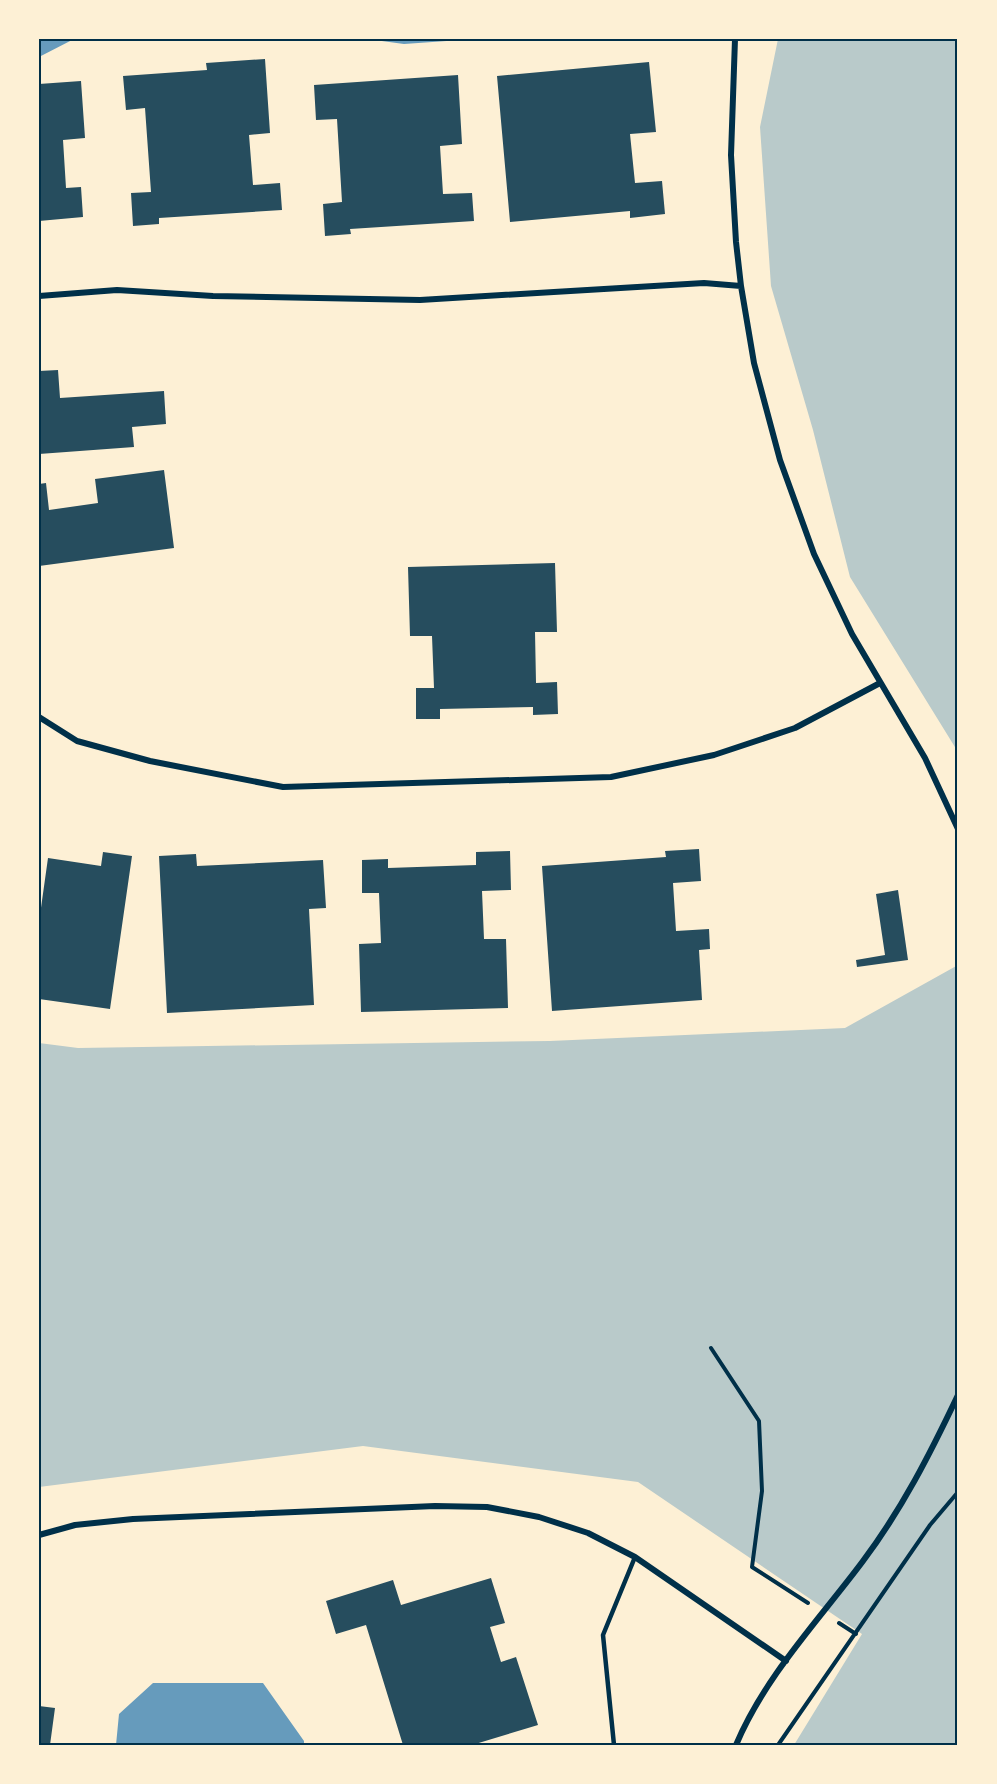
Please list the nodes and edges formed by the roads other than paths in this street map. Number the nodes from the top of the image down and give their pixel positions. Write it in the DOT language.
graph roads {
  1 [pos="735,39"];
  2 [pos="741,286"];
  3 [pos="39,296"];
  4 [pos="880,683"];
  5 [pos="39,717"];
  6 [pos="958,829"];
  7 [pos="958,1395"];
  8 [pos="39,1535"];
  9 [pos="635,1557"];
  10 [pos="786,1661"];
  11 [pos="614,1745"];
  12 [pos="736,1745"];
  1 -- 2 [label="street"];
  2 -- 3 [label="street"];
  2 -- 4 [label="street"];
  4 -- 5 [label="street"];
  4 -- 6 [label="street"];
  7 -- 10 [label="street"];
  8 -- 9 [label="street"];
  9 -- 10 [label="street"];
  9 -- 11 [label="lane"];
  10 -- 12 [label="street"];
}
